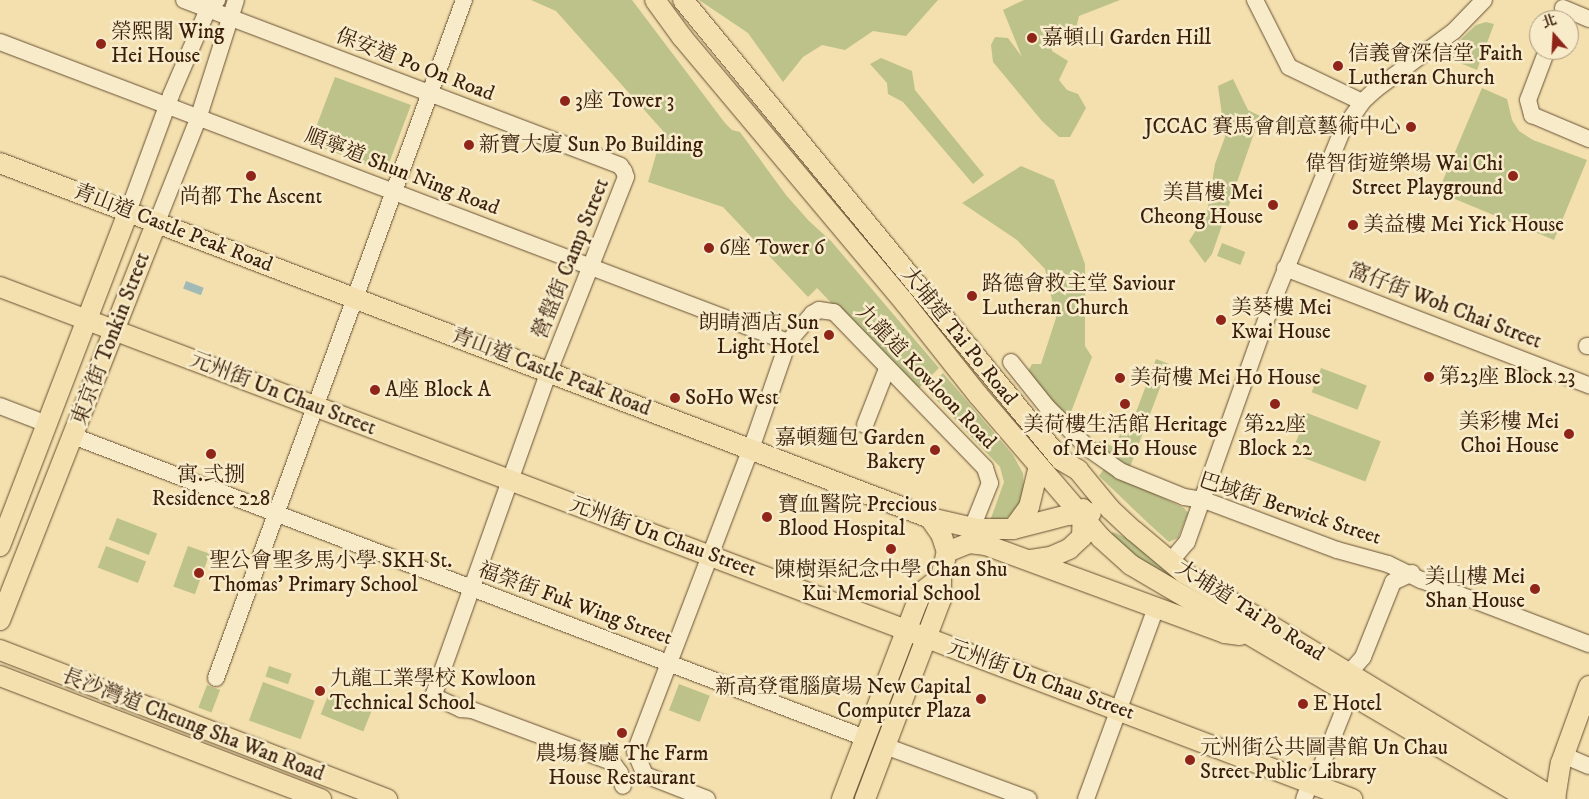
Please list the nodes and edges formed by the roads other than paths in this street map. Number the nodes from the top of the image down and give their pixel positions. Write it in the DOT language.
graph roads {
  1 [pos="184,0"];
  2 [pos="236,0"];
  3 [pos="463,0"];
  4 [pos="655,0"];
  5 [pos="683,0"];
  6 [pos="1255,0"];
  7 [pos="1484,0"];
  8 [pos="213,5"];
  9 [pos="1562,9"];
  10 [pos="232,18"];
  11 [pos="1589,20"];
  12 [pos="0,42"];
  13 [pos="1543,60"];
  14 [pos="430,94"];
  15 [pos="1362,102"];
  16 [pos="167,105"];
  17 [pos="198,118"];
  18 [pos="1589,139"];
  19 [pos="0,163"];
  20 [pos="626,177"];
  21 [pos="395,190"];
  22 [pos="128,212"];
  23 [pos="157,222"];
  24 [pos="1285,268"];
  25 [pos="590,269"];
  26 [pos="0,287"];
  27 [pos="354,298"];
  28 [pos="87,318"];
  29 [pos="116,329"];
  30 [pos="788,342"];
  31 [pos="1012,363"];
  32 [pos="887,369"];
  33 [pos="549,371"];
  34 [pos="1589,384"];
  35 [pos="0,406"];
  36 [pos="314,407"];
  37 [pos="47,424"];
  38 [pos="865,425"];
  39 [pos="73,436"];
  40 [pos="751,449"];
  41 [pos="1062,460"];
  42 [pos="1039,466"];
  43 [pos="511,481"];
  44 [pos="1204,500"];
  45 [pos="1110,509"];
  46 [pos="277,513"];
  47 [pos="1083,515"];
  48 [pos="930,518"];
  49 [pos="972,528"];
  50 [pos="1013,529"];
  51 [pos="0,546"];
  52 [pos="947,552"];
  53 [pos="711,554"];
  54 [pos="1031,560"];
  55 [pos="1170,562"];
  56 [pos="1412,573"];
  57 [pos="941,577"];
  58 [pos="472,588"];
  59 [pos="1156,608"];
  60 [pos="0,620"];
  61 [pos="907,628"];
  62 [pos="927,636"];
  63 [pos="1258,637"];
  64 [pos="1589,644"];
  65 [pos="0,650"];
  66 [pos="669,661"];
  67 [pos="1350,672"];
  68 [pos="0,676"];
  69 [pos="216,678"];
  70 [pos="1589,686"];
  71 [pos="1351,692"];
  72 [pos="1119,708"];
  73 [pos="865,738"];
  74 [pos="885,746"];
  75 [pos="1562,759"];
  76 [pos="1589,766"];
  77 [pos="628,774"];
  78 [pos="1307,791"];
  79 [pos="1545,797"];
  80 [pos="321,799"];
  81 [pos="387,799"];
  82 [pos="707,799"];
  83 [pos="842,799"];
  84 [pos="865,799"];
  85 [pos="1028,799"];
  86 [pos="1086,799"];
  87 [pos="1352,799"];
  1 -- 8 [label="street, 保安道 Po On Road"];
  2 -- 10 [label="street, 東京街 Tonkin Street"];
  3 -- 14 [label="street"];
  4 -- 42 [label="main road, 大埔道 Tai Po Road"];
  5 -- 41 [label="main road, 大埔道 Tai Po Road"];
  6 -- 15 [label="street"];
  7 -- 15 [label="street"];
  8 -- 10 [label="street, 保安道 Po On Road"];
  8 -- 16 [label="street, 東京街 Tonkin Street"];
  9 -- 11 [label="street"];
  10 -- 14 [label="street, 保安道 Po On Road"];
  10 -- 17 [label="street, 東京街 Tonkin Street"];
  12 -- 16 [label="street, 順寧道 Shun Ning Road"];
  13 -- 18 [label="street"];
  14 -- 20 [label="street, 保安道 Po On Road"];
  14 -- 21 [label="street"];
  15 -- 24 [label="street"];
  16 -- 17 [label="street, 順寧道 Shun Ning Road"];
  16 -- 22 [label="street, 東京街 Tonkin Street"];
  17 -- 21 [label="street, 順寧道 Shun Ning Road"];
  17 -- 23 [label="street, 東京街 Tonkin Street"];
  19 -- 22 [label="main road, 青山道 Castle Peak Road"];
  20 -- 25 [label="street, 營盤街 Camp Street"];
  21 -- 25 [label="street, 順寧道 Shun Ning Road"];
  21 -- 27 [label="street"];
  22 -- 23 [label="main road, 青山道 Castle Peak Road"];
  22 -- 28 [label="main road, 東京街 Tonkin Street"];
  23 -- 27 [label="main road, 青山道 Castle Peak Road"];
  23 -- 29 [label="main road, 東京街 Tonkin Street"];
  24 -- 34 [label="street, 窩仔街 Woh Chai Street"];
  24 -- 44 [label="street"];
  25 -- 30 [label="street, 順寧道 Shun Ning Road"];
  25 -- 33 [label="street, 營盤街 Camp Street"];
  26 -- 28 [label="main road, 元州街 Un Chau Street"];
  27 -- 33 [label="main road, 青山道 Castle Peak Road"];
  27 -- 36 [label="street"];
  28 -- 29 [label="main road, 元州街 Un Chau Street"];
  28 -- 37 [label="main road, 東京街 Tonkin Street"];
  29 -- 36 [label="main road, 元州街 Un Chau Street"];
  29 -- 39 [label="main road, 東京街 Tonkin Street"];
  30 -- 32 [label="street, 九龍道 Kowloon Road"];
  30 -- 40 [label="street"];
  31 -- 44 [label="street, 巴域街 Berwick Street"];
  32 -- 38 [label="street"];
  32 -- 49 [label="street, 九龍道 Kowloon Road"];
  33 -- 40 [label="main road, 青山道 Castle Peak Road"];
  33 -- 43 [label="street, 營盤街 Camp Street"];
  35 -- 37 [label="street"];
  36 -- 43 [label="main road, 元州街 Un Chau Street"];
  36 -- 46 [label="street"];
  37 -- 51 [label="main road, 東京街 Tonkin Street"];
  39 -- 46 [label="street, 福榮街 Fuk Wing Street"];
  39 -- 60 [label="main road, 東京街 Tonkin Street"];
  40 -- 48 [label="main road, 青山道 Castle Peak Road"];
  40 -- 53 [label="street"];
  41 -- 45 [label="main road, 大埔道 Tai Po Road"];
  41 -- 47 [label="main road"];
  42 -- 47 [label="main road, 大埔道 Tai Po Road"];
  42 -- 50 [label="main road"];
  43 -- 53 [label="main road, 元州街 Un Chau Street"];
  43 -- 58 [label="street, 營盤街 Camp Street"];
  44 -- 55 [label="street"];
  44 -- 56 [label="street, 巴域街 Berwick Street"];
  45 -- 47 [label="main road, 青山道 Castle Peak Road"];
  45 -- 55 [label="main road, 大埔道 Tai Po Road"];
  46 -- 58 [label="street, 福榮街 Fuk Wing Street"];
  46 -- 69 [label="street"];
  47 -- 50 [label="main road, 青山道 Castle Peak Road"];
  47 -- 54 [label="main road"];
  47 -- 63 [label="main road, 大埔道 Tai Po Road"];
  48 -- 49 [label="main road, 青山道 Castle Peak Road"];
  48 -- 52 [label="main road"];
  49 -- 50 [label="main road, 青山道 Castle Peak Road"];
  52 -- 54 [label="main road"];
  52 -- 57 [label="main road"];
  53 -- 61 [label="main road, 元州街 Un Chau Street"];
  53 -- 66 [label="street"];
  54 -- 59 [label="main road"];
  55 -- 67 [label="main road, 大埔道 Tai Po Road"];
  56 -- 64 [label="street, 巴域街 Berwick Street"];
  56 -- 67 [label="street"];
  57 -- 61 [label="main road"];
  57 -- 62 [label="main road"];
  58 -- 66 [label="street, 福榮街 Fuk Wing Street"];
  58 -- 77 [label="street, 營盤街 Camp Street"];
  59 -- 63 [label="main road, 大埔道 Tai Po Road"];
  59 -- 72 [label="street"];
  61 -- 62 [label="main road, 元州街 Un Chau Street"];
  61 -- 73 [label="main road"];
  62 -- 72 [label="main road, 元州街 Un Chau Street"];
  62 -- 74 [label="main road"];
  63 -- 71 [label="main road, 大埔道 Tai Po Road"];
  65 -- 81 [label="main road, 長沙灣道 Cheung Sha Wan Road"];
  66 -- 73 [label="street, 福榮街 Fuk Wing Street"];
  66 -- 77 [label="street"];
  67 -- 79 [label="main road, 大埔道 Tai Po Road"];
  68 -- 80 [label="main road, 長沙灣道 Cheung Sha Wan Road"];
  70 -- 75 [label="main road"];
  71 -- 78 [label="street"];
  71 -- 79 [label="main road, 大埔道 Tai Po Road"];
  72 -- 78 [label="main road, 元州街 Un Chau Street"];
  72 -- 86 [label="street"];
  73 -- 83 [label="main road"];
  74 -- 84 [label="main road"];
  74 -- 85 [label="street"];
  75 -- 76 [label="street"];
  75 -- 79 [label="main road"];
  77 -- 82 [label="street"];
  78 -- 87 [label="main road, 元州街 Un Chau Street"];
}
